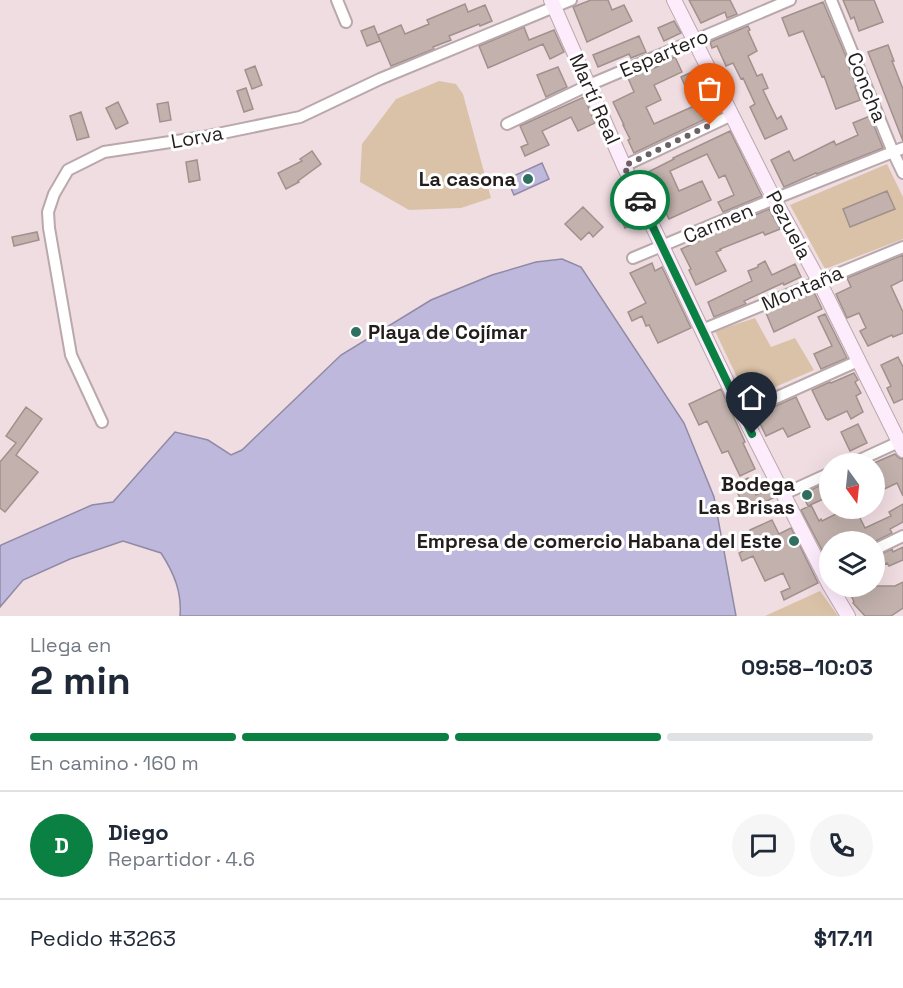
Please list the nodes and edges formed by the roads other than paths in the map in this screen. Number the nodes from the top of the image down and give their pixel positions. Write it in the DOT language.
graph roads {
  1 [pos="337,0"];
  2 [pos="571,0"];
  3 [pos="674,0"];
  4 [pos="790,0"];
  5 [pos="831,0"];
  6 [pos="553,3"];
  7 [pos="346,22"];
  8 [pos="695,40"];
  9 [pos="589,85"];
  10 [pos="732,115"];
  11 [pos="507,124"];
  12 [pos="898,150"];
  13 [pos="624,166"];
  14 [pos="903,173"];
  15 [pos="774,199"];
  16 [pos="662,247"];
  17 [pos="903,247"];
  18 [pos="633,258"];
  19 [pos="819,281"];
  20 [pos="702,330"];
  21 [pos="858,361"];
  22 [pos="742,413"];
  23 [pos="102,422"];
  24 [pos="901,444"];
  25 [pos="878,453"];
  26 [pos="819,478"];
  27 [pos="784,494"];
  28 [pos="903,536"];
  29 [pos="885,545"];
  30 [pos="819,562"];
  31 [pos="837,597"];
  32 [pos="848,616"];
  1 -- 7 [label="street"];
  2 -- 6 [label="street, Lorva"];
  3 -- 8 [label="main road, Pezuela"];
  4 -- 8 [label="street, Espartero"];
  5 -- 12 [label="street, Concha"];
  6 -- 9 [label="main road, Martí Real"];
  6 -- 23 [label="street, Lorva"];
  8 -- 9 [label="street, Espartero"];
  8 -- 10 [label="main road, Pezuela"];
  9 -- 11 [label="street, Espartero"];
  9 -- 13 [label="main road, Martí Real"];
  10 -- 13 [label="street"];
  10 -- 15 [label="main road, Pezuela"];
  12 -- 14 [label="street, Concha"];
  12 -- 15 [label="street, Carmen"];
  13 -- 16 [label="main road, Martí Real"];
  15 -- 16 [label="street, Carmen"];
  15 -- 19 [label="main road, Pezuela"];
  16 -- 18 [label="street, Carmen"];
  16 -- 20 [label="main road, Martí Real"];
  17 -- 19 [label="street, Montaña"];
  19 -- 20 [label="street, Montaña"];
  19 -- 21 [label="main road, Pezuela"];
  20 -- 22 [label="main road, Martí Real"];
  21 -- 22 [label="street"];
  21 -- 24 [label="main road, Pezuela"];
  22 -- 27 [label="main road, Martí Real"];
  24 -- 25 [label="street"];
  26 -- 27 [label="street"];
  27 -- 30 [label="main road, Martí Real"];
  28 -- 29 [label="street"];
  31 -- 32 [label="main road, Martí Real"];
}
